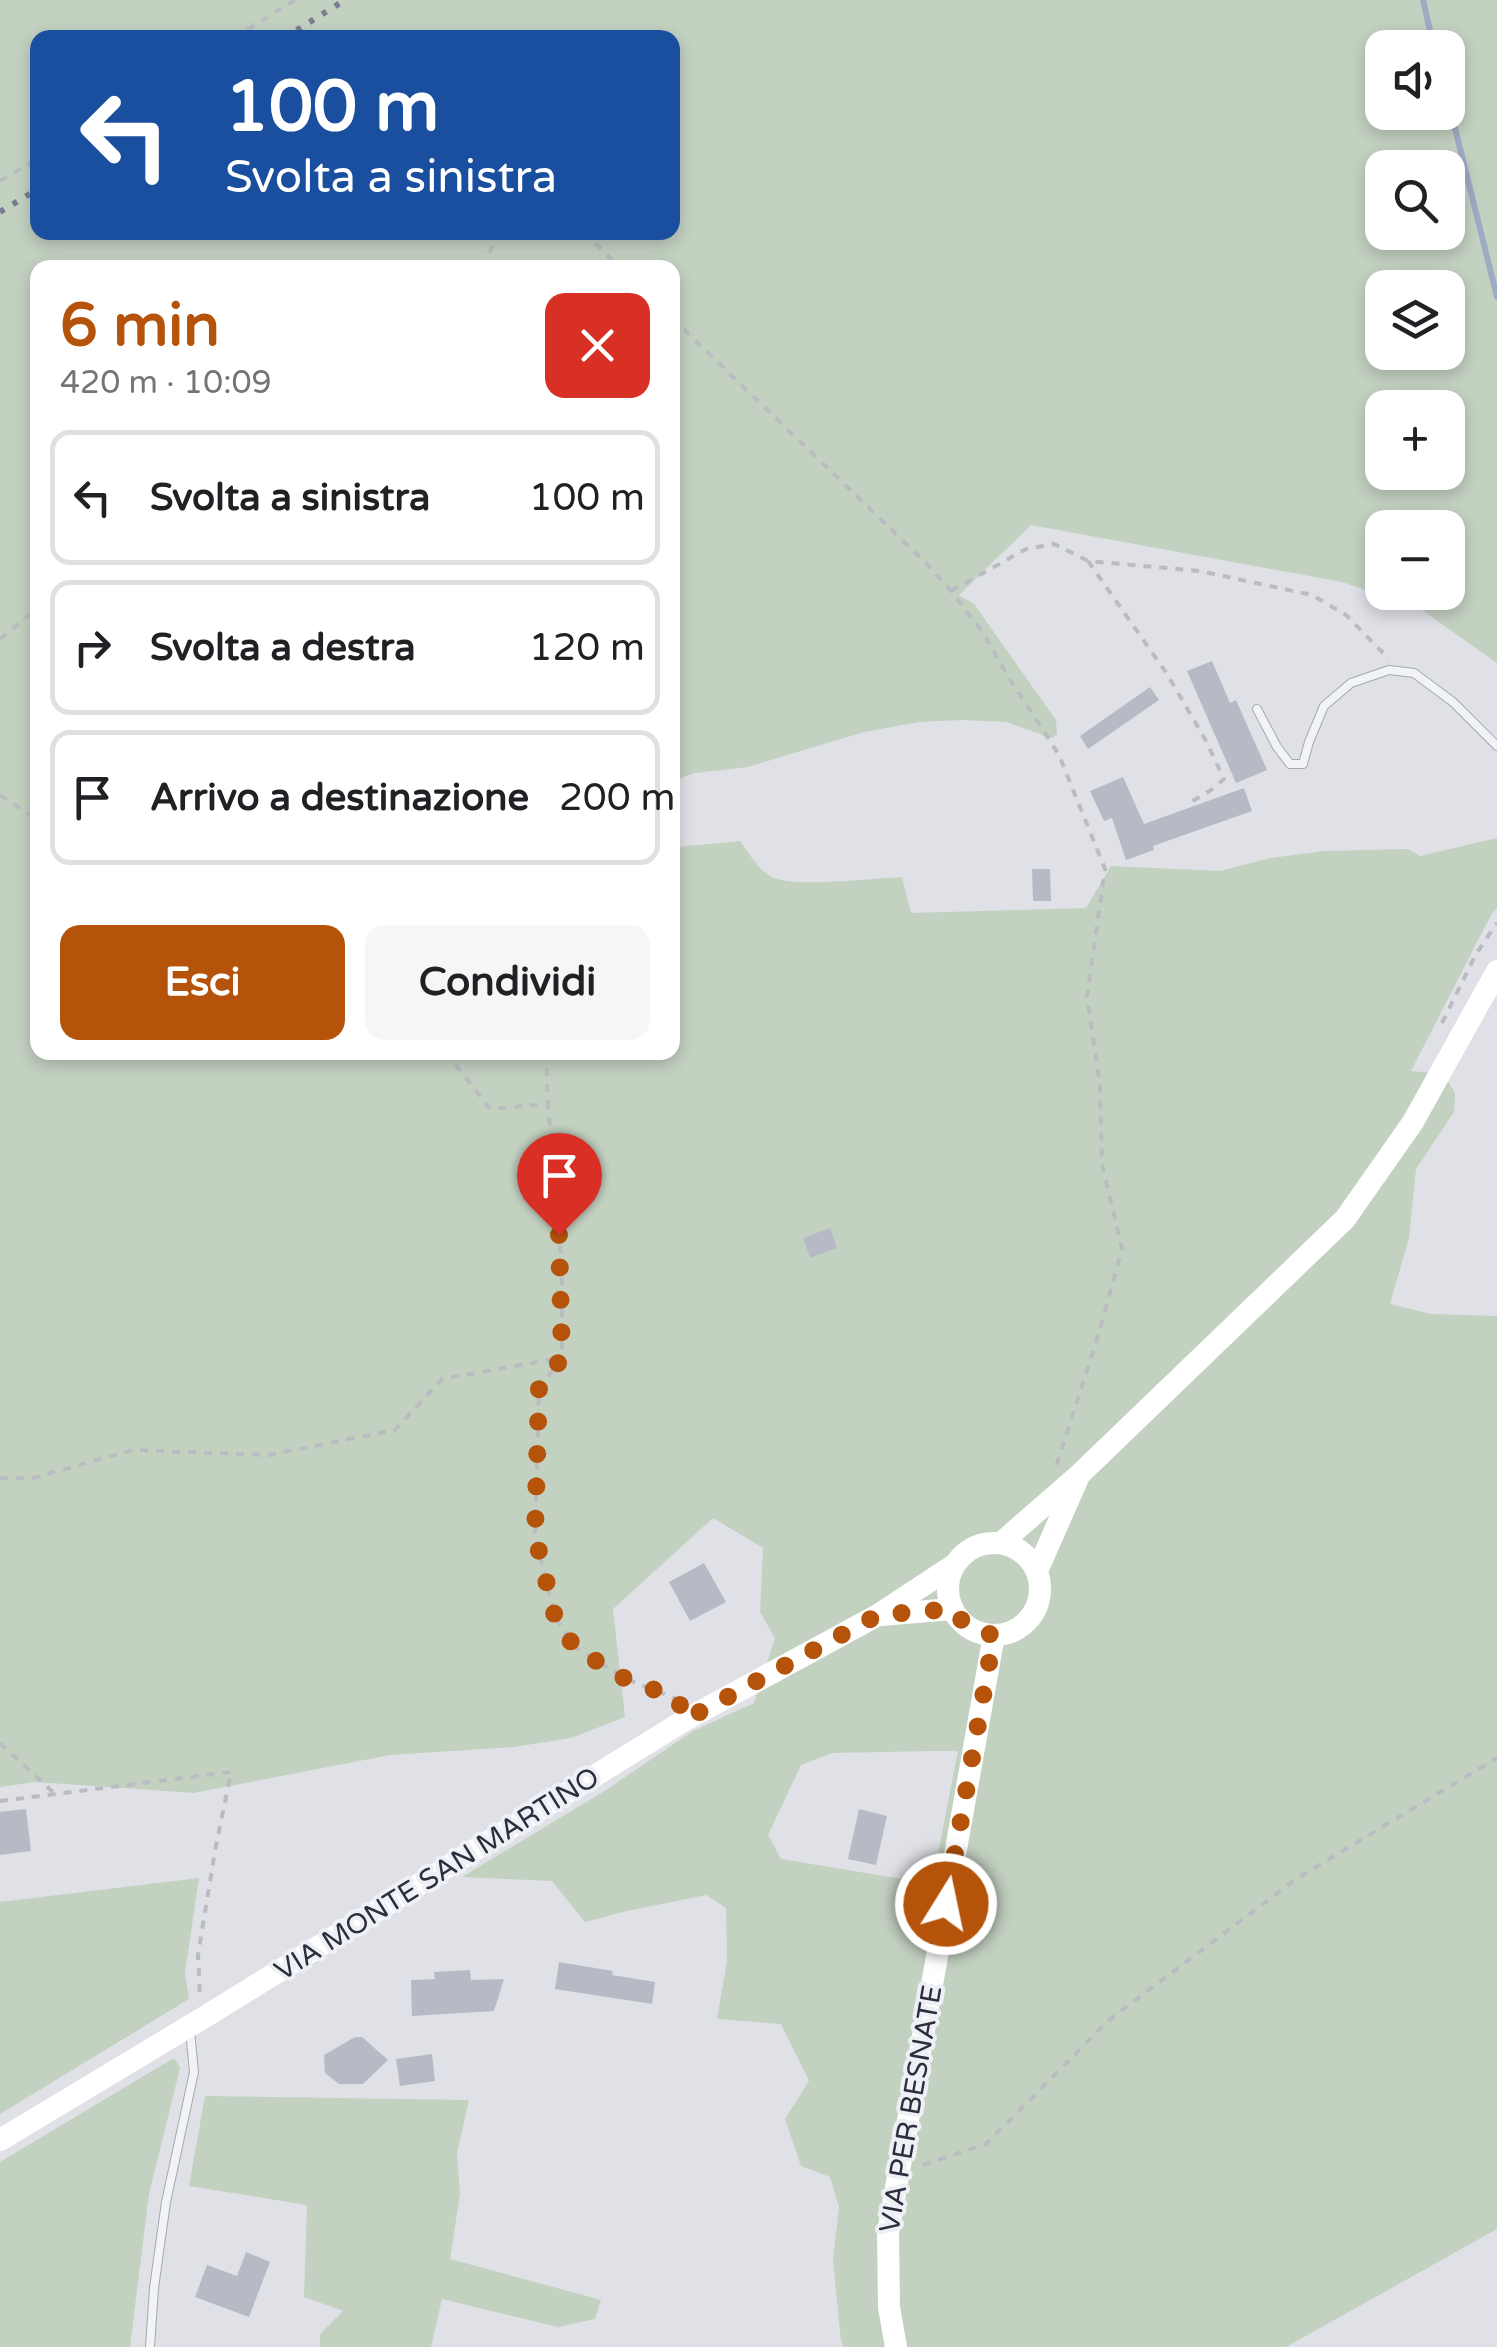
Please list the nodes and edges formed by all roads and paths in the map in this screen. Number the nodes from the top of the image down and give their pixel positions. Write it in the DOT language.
graph roads {
  1 [pos="295,0"];
  2 [pos="247,30"];
  3 [pos="30,163"];
  4 [pos="0,181"];
  5 [pos="592,240"];
  6 [pos="612,260"];
  7 [pos="680,326"];
  8 [pos="1088,561"];
  9 [pos="951,590"];
  10 [pos="30,615"];
  11 [pos="0,639"];
  12 [pos="1401,672"];
  13 [pos="1257,709"];
  14 [pos="1497,746"];
  15 [pos="0,795"];
  16 [pos="1191,802"];
  17 [pos="30,815"];
  18 [pos="1497,923"];
  19 [pos="1497,971"];
  20 [pos="1441,1026"];
  21 [pos="452,1060"];
  22 [pos="546,1060"];
  23 [pos="548,1104"];
  24 [pos="562,1358"];
  25 [pos="1079,1475"];
  26 [pos="0,1478"];
  27 [pos="1053,1481"];
  28 [pos="1001,1543"];
  29 [pos="954,1565"];
  30 [pos="1037,1571"];
  31 [pos="952,1609"];
  32 [pos="878,1615"];
  33 [pos="994,1635"];
  34 [pos="685,1720"];
  35 [pos="0,1742"];
  36 [pos="1497,1758"];
  37 [pos="54,1793"];
  38 [pos="0,1801"];
  39 [pos="196,2022"];
  40 [pos="0,2140"];
  41 [pos="898,2172"];
  42 [pos="150,2347"];
  43 [pos="896,2347"];
  1 -- 2 [label="path"];
  3 -- 4 [label="path"];
  5 -- 6 [label="path"];
  7 -- 9 [label="path"];
  8 -- 9 [label="path"];
  8 -- 12 [label="path"];
  8 -- 16 [label="path"];
  9 -- 27 [label="path"];
  10 -- 11 [label="path"];
  12 -- 13 [label="lane"];
  12 -- 14 [label="lane"];
  15 -- 17 [label="path"];
  18 -- 20 [label="path"];
  19 -- 25 [label="street, VIA MONTE SAN MARTINO"];
  21 -- 23 [label="path"];
  22 -- 23 [label="path"];
  23 -- 24 [label="path"];
  24 -- 26 [label="path"];
  24 -- 34 [label="path"];
  25 -- 28 [label="street, VIA MONTE SAN MARTINO"];
  25 -- 30 [label="street, VIA MONTE SAN MARTINO"];
  28 -- 29 [label="street, VIA MONTE SAN MARTINO"];
  28 -- 30 [label="street"];
  29 -- 31 [label="street"];
  29 -- 32 [label="street, VIA MONTE SAN MARTINO"];
  30 -- 33 [label="street, VIA MONTE SAN MARTINO"];
  31 -- 32 [label="street, VIA MONTE SAN MARTINO"];
  31 -- 33 [label="street"];
  32 -- 34 [label="street, VIA MONTE SAN MARTINO"];
  33 -- 41 [label="street, VIA PER BESNATE"];
  34 -- 39 [label="street, VIA MONTE SAN MARTINO"];
  35 -- 37 [label="path"];
  36 -- 41 [label="path"];
  37 -- 38 [label="path"];
  37 -- 39 [label="path"];
  39 -- 40 [label="street, VIA MONTE SAN MARTINO"];
  39 -- 42 [label="lane"];
  41 -- 43 [label="street, VIA PER BESNATE"];
}
